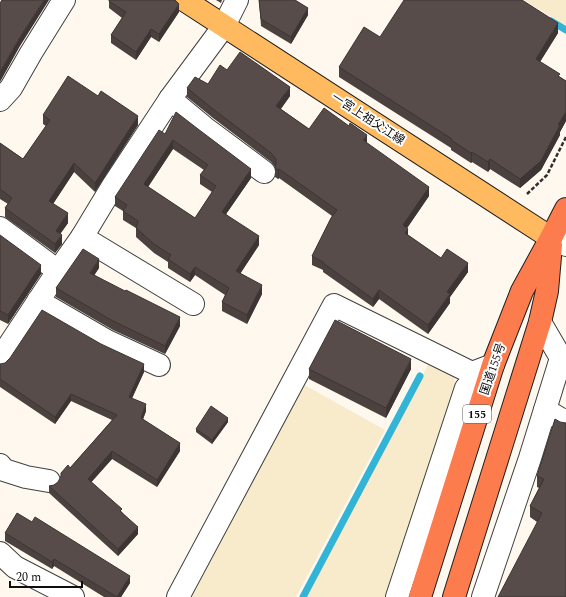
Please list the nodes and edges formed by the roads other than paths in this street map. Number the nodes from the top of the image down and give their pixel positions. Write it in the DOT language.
graph roads {
  1 [pos="64,0"];
  2 [pos="184,0"];
  3 [pos="237,0"];
  4 [pos="224,26"];
  5 [pos="170,99"];
  6 [pos="0,100"];
  7 [pos="264,172"];
  8 [pos="566,208"];
  9 [pos="0,228"];
  10 [pos="82,237"];
  11 [pos="559,241"];
  12 [pos="58,271"];
  13 [pos="38,301"];
  14 [pos="193,304"];
  15 [pos="540,322"];
  16 [pos="0,359"];
  17 [pos="159,365"];
  18 [pos="493,365"];
  19 [pos="544,410"];
  20 [pos="566,422"];
  21 [pos="1,473"];
  22 [pos="49,481"];
  23 [pos="0,553"];
  24 [pos="73,597"];
  25 [pos="178,597"];
  26 [pos="398,597"];
  27 [pos="420,597"];
  28 [pos="454,597"];
  29 [pos="483,597"];
  1 -- 6 [label="street"];
  2 -- 4 [label="main road, 一宮上祖父江線"];
  3 -- 4 [label="street"];
  4 -- 5 [label="street"];
  4 -- 11 [label="main road, 一宮上祖父江線"];
  5 -- 7 [label="street"];
  5 -- 10 [label="street"];
  8 -- 11 [label="highway, 国道155号 / 155"];
  9 -- 12 [label="street"];
  10 -- 12 [label="street"];
  10 -- 14 [label="street"];
  11 -- 15 [label="highway, 国道155号 / 155"];
  11 -- 18 [label="highway, 国道155号 / 155"];
  12 -- 13 [label="street"];
  13 -- 16 [label="street"];
  13 -- 17 [label="street"];
  15 -- 19 [label="street"];
  15 -- 28 [label="highway, 国道155号 / 155"];
  18 -- 25 [label="street"];
  18 -- 26 [label="street"];
  18 -- 27 [label="highway, 国道155号 / 155"];
  19 -- 20 [label="street"];
  19 -- 29 [label="street"];
  21 -- 22 [label="street"];
  23 -- 24 [label="street"];
}
